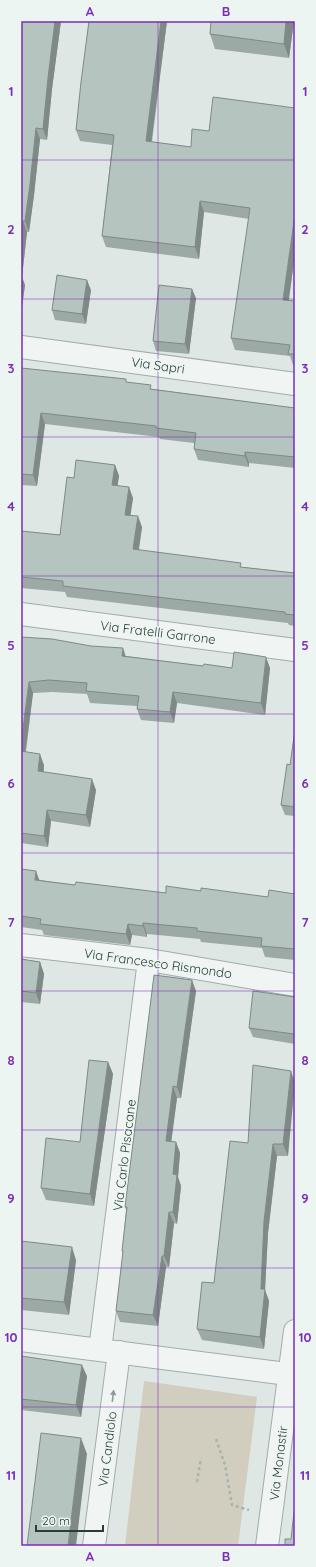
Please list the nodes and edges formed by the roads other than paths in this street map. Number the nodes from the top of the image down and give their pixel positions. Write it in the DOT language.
graph roads {
  1 [pos="21,347"];
  2 [pos="295,384"];
  3 [pos="21,614"];
  4 [pos="295,650"];
  5 [pos="21,945"];
  6 [pos="149,960"];
  7 [pos="295,985"];
  8 [pos="295,1332"];
  9 [pos="21,1340"];
  10 [pos="109,1351"];
  11 [pos="292,1375"];
  12 [pos="94,1546"];
  13 [pos="267,1546"];
  1 -- 2 [label="street, Via Sapri"];
  3 -- 4 [label="street, Via Fratelli Garrone"];
  5 -- 6 [label="street, Via Francesco Rismondo"];
  6 -- 7 [label="street, Via Francesco Rismondo"];
  6 -- 10 [label="street, Via Carlo Pisacane"];
  8 -- 11 [label="street, Via Monastir"];
  9 -- 10 [label="street"];
  10 -- 11 [label="street"];
  12 -- 10 [label="street, Via Candiolo, one-way"];
  11 -- 13 [label="street, Via Monastir"];
}
